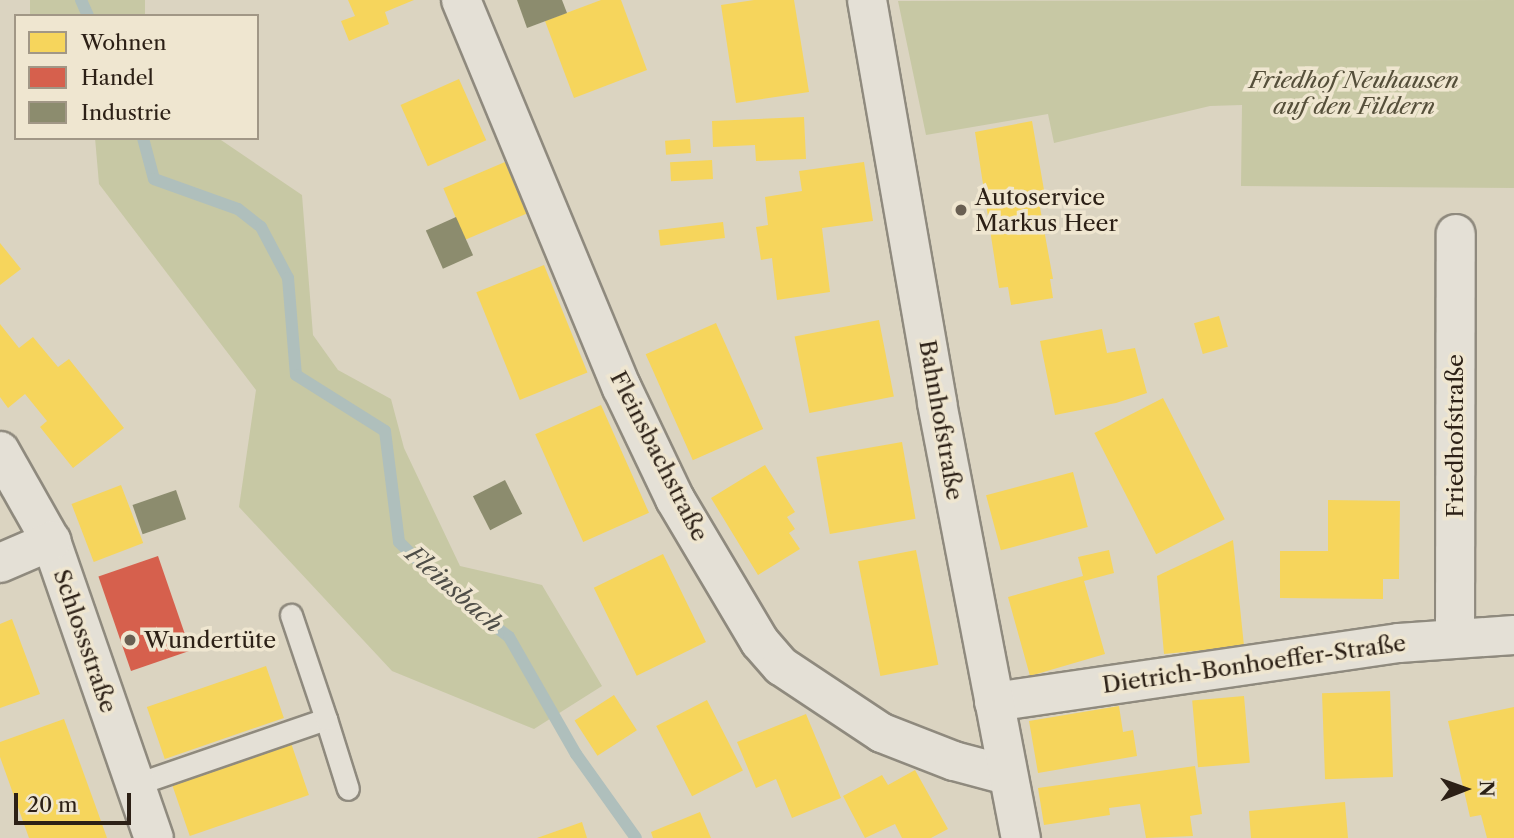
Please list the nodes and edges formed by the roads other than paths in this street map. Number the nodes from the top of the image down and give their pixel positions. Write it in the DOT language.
graph roads {
  1 [pos="461,0"];
  2 [pos="867,0"];
  3 [pos="1456,234"];
  4 [pos="0,451"];
  5 [pos="51,541"];
  6 [pos="0,563"];
  7 [pos="291,615"];
  8 [pos="1514,635"];
  9 [pos="1455,638"];
  10 [pos="994,702"];
  11 [pos="326,719"];
  12 [pos="1007,775"];
  13 [pos="134,785"];
  14 [pos="348,789"];
  15 [pos="154,838"];
  16 [pos="1021,838"];
  1 -- 12 [label="street, Fleinsbachstraße"];
  2 -- 10 [label="street, Bahnhofstraße"];
  3 -- 9 [label="street, Friedhofstraße"];
  4 -- 5 [label="street, Schlossstraße"];
  5 -- 6 [label="street"];
  5 -- 13 [label="street, Schlossstraße"];
  7 -- 11 [label="lane"];
  8 -- 9 [label="street, Dietrich-Bonhoeffer-Straße"];
  9 -- 10 [label="street, Dietrich-Bonhoeffer-Straße"];
  10 -- 12 [label="street, Bahnhofstraße"];
  11 -- 13 [label="lane"];
  11 -- 14 [label="lane"];
  12 -- 16 [label="street, Bahnhofstraße"];
  13 -- 15 [label="street, Schlossstraße"];
}
